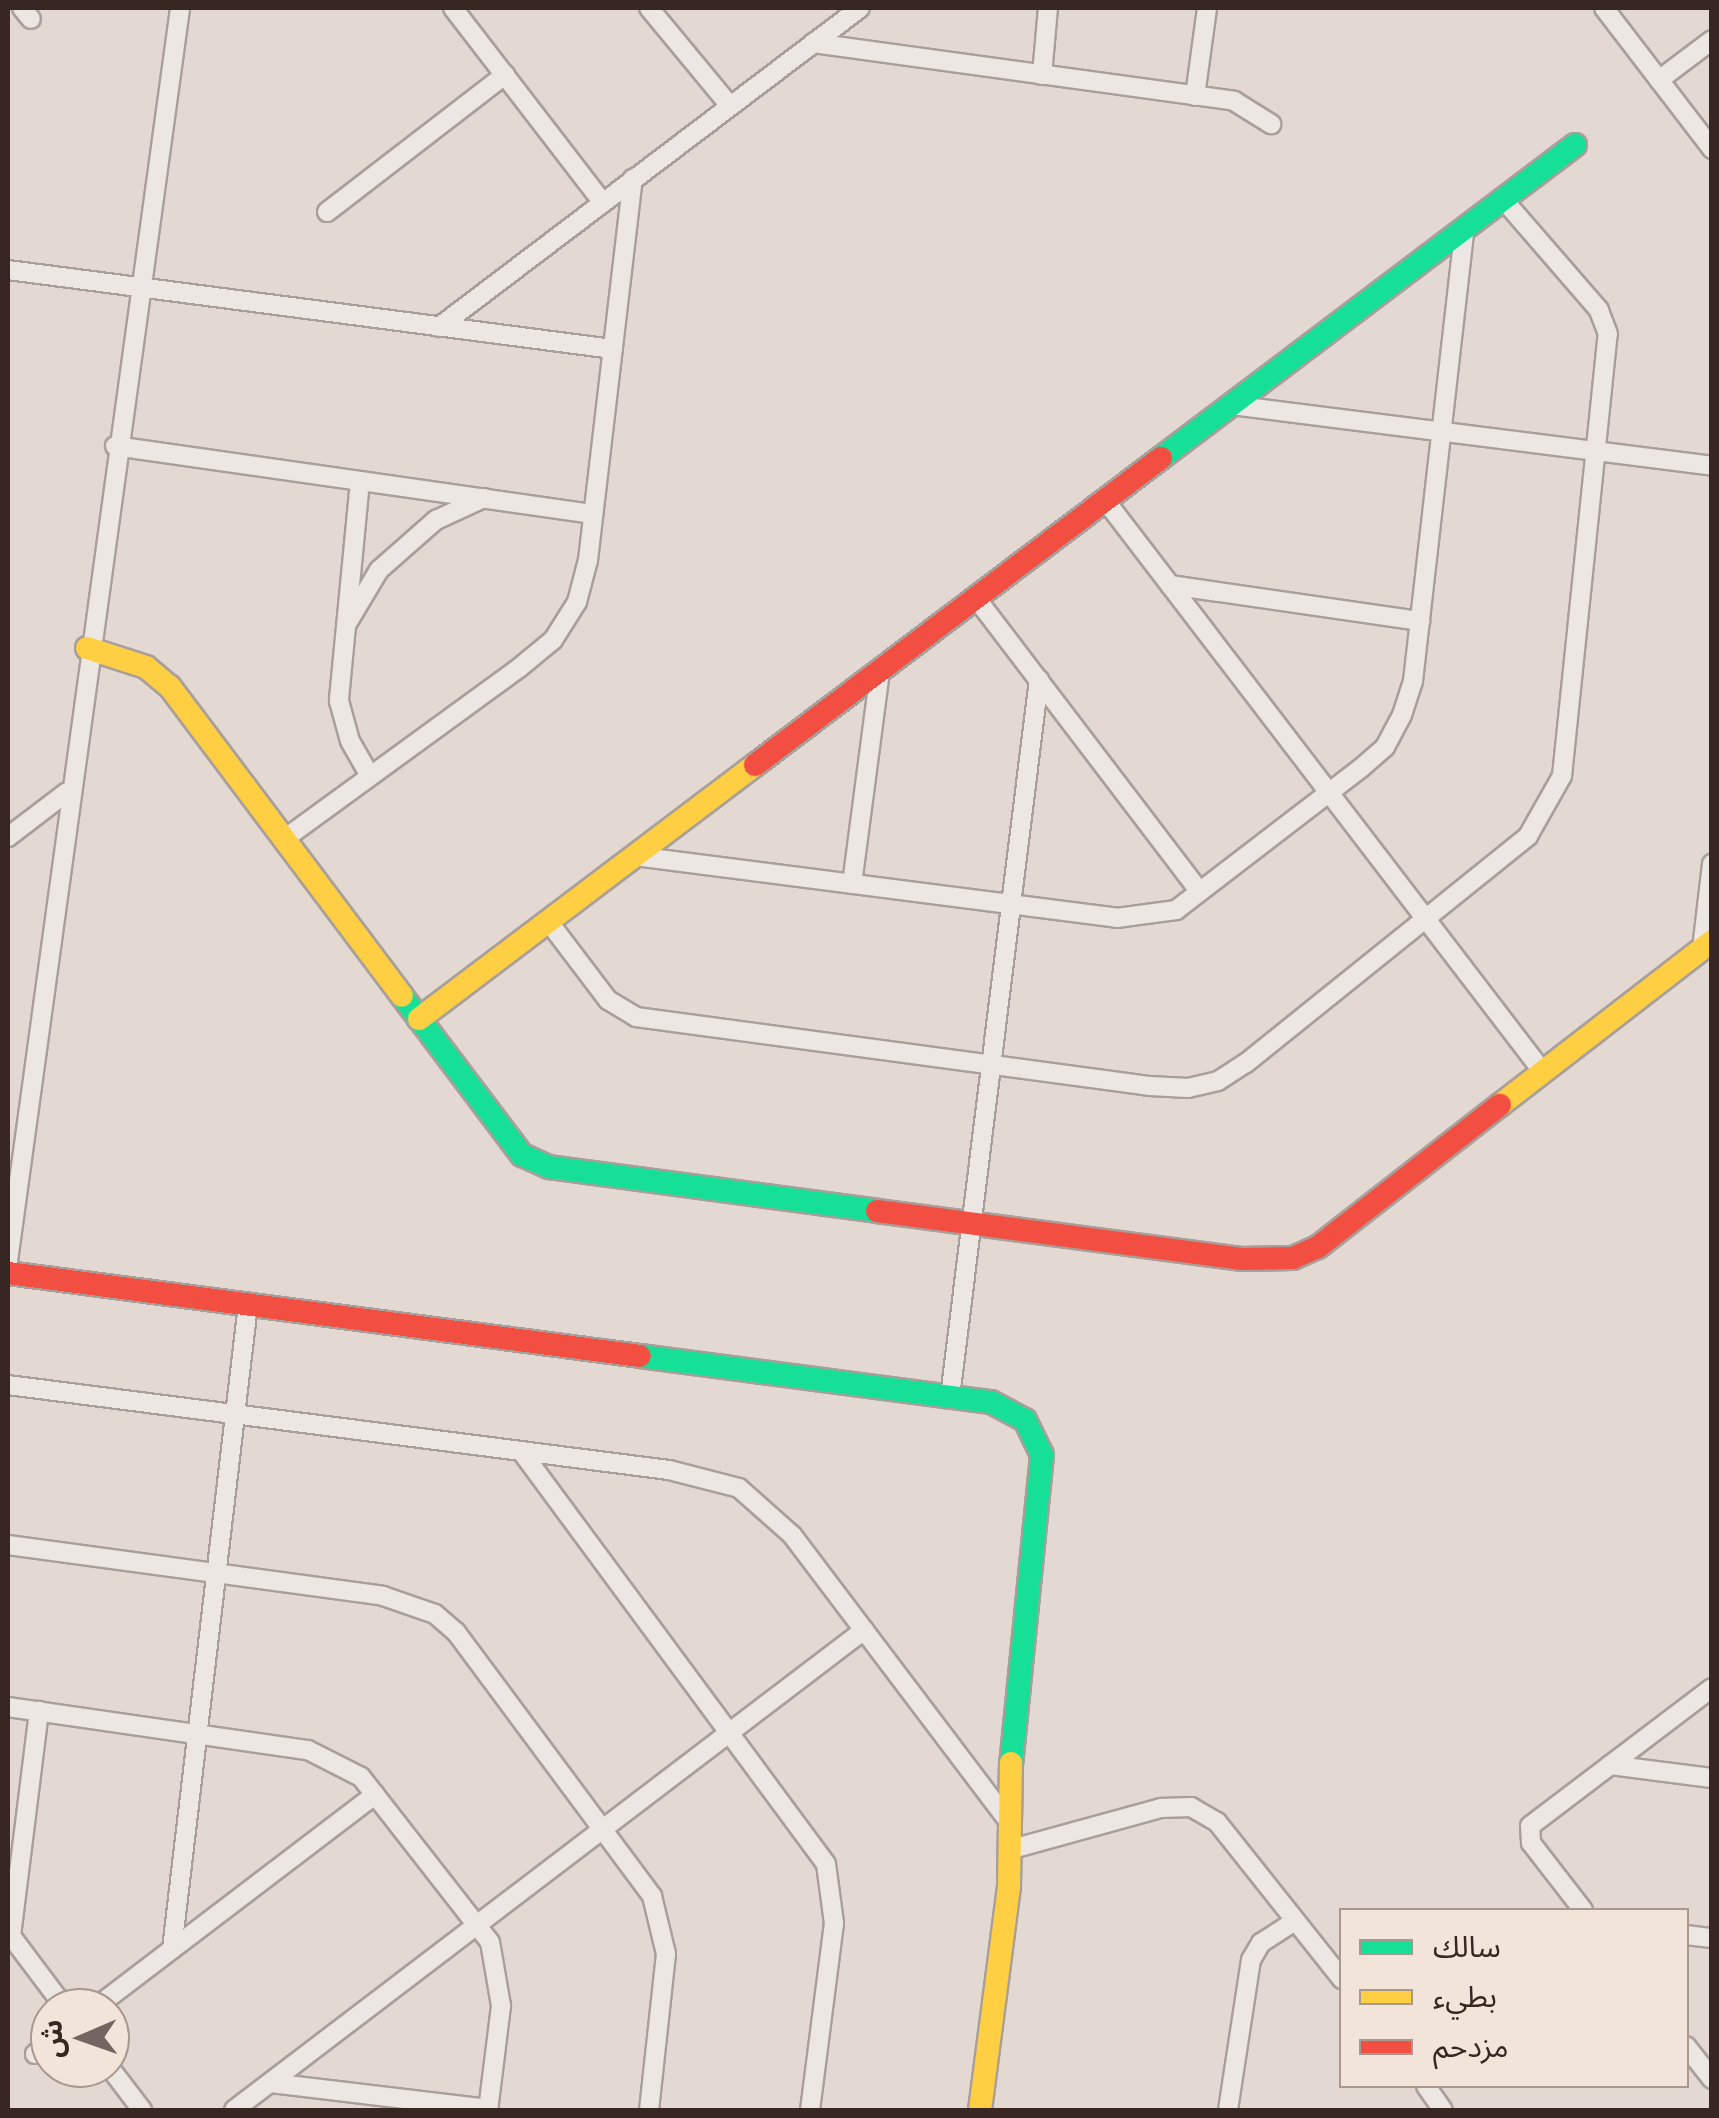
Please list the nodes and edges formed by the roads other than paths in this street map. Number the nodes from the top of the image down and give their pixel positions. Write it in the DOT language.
graph roads {
  1 [pos="180,8"];
  2 [pos="454,8"];
  3 [pos="649,8"];
  4 [pos="860,8"];
  5 [pos="1048,8"];
  6 [pos="1207,8"];
  7 [pos="1604,8"];
  8 [pos="1712,40"];
  9 [pos="813,43"];
  10 [pos="505,75"];
  11 [pos="1042,75"];
  12 [pos="1659,80"];
  13 [pos="1195,96"];
  14 [pos="730,106"];
  15 [pos="1271,124"];
  16 [pos="1575,145"];
  17 [pos="1712,150"];
  18 [pos="633,179"];
  19 [pos="1503,199"];
  20 [pos="602,202"];
  21 [pos="327,212"];
  22 [pos="1465,228"];
  23 [pos="8,270"];
  24 [pos="138,288"];
  25 [pos="439,327"];
  26 [pos="613,350"];
  27 [pos="1230,405"];
  28 [pos="1442,432"];
  29 [pos="116,446"];
  30 [pos="1598,452"];
  31 [pos="1712,466"];
  32 [pos="360,480"];
  33 [pos="484,498"];
  34 [pos="1105,500"];
  35 [pos="593,514"];
  36 [pos="1170,585"];
  37 [pos="976,598"];
  38 [pos="1420,621"];
  39 [pos="343,630"];
  40 [pos="87,648"];
  41 [pos="880,671"];
  42 [pos="1038,680"];
  43 [pos="370,776"];
  44 [pos="67,792"];
  45 [pos="1329,793"];
  46 [pos="8,837"];
  47 [pos="284,840"];
  48 [pos="635,856"];
  49 [pos="1712,864"];
  50 [pos="852,884"];
  51 [pos="1200,892"];
  52 [pos="1011,905"];
  53 [pos="1425,919"];
  54 [pos="548,922"];
  55 [pos="1707,945"];
  56 [pos="419,1019"];
  57 [pos="991,1065"];
  58 [pos="1542,1072"];
  59 [pos="11,1205"];
  60 [pos="972,1223"];
  61 [pos="8,1260"];
  62 [pos="8,1273"];
  63 [pos="248,1305"];
  64 [pos="8,1385"];
  65 [pos="950,1397"];
  66 [pos="235,1414"];
  67 [pos="521,1451"];
  68 [pos="8,1546"];
  69 [pos="217,1574"];
  70 [pos="864,1630"];
  71 [pos="1712,1688"];
  72 [pos="8,1707"];
  73 [pos="38,1711"];
  74 [pos="729,1732"];
  75 [pos="198,1734"];
  76 [pos="1610,1765"];
  77 [pos="1712,1778"];
  78 [pos="375,1795"];
  79 [pos="1010,1824"];
  80 [pos="603,1829"];
  81 [pos="1012,1848"];
  82 [pos="1582,1908"];
  83 [pos="1295,1921"];
  84 [pos="478,1925"];
  85 [pos="9,1934"];
  86 [pos="172,1949"];
  87 [pos="1339,1975"];
  88 [pos="50,1988"];
  89 [pos="121,1988"];
  90 [pos="1689,2050"];
  91 [pos="1712,2079"];
  92 [pos="271,2083"];
  93 [pos="125,2088"];
  94 [pos="1427,2088"];
  95 [pos="142,2110"];
  96 [pos="234,2110"];
  97 [pos="488,2110"];
  98 [pos="649,2110"];
  99 [pos="810,2110"];
  100 [pos="980,2110"];
  101 [pos="1228,2110"];
  102 [pos="1443,2110"];
  1 -- 24 [label="street"];
  2 -- 10 [label="street"];
  3 -- 14 [label="street"];
  4 -- 9 [label="street"];
  5 -- 11 [label="street"];
  6 -- 13 [label="street"];
  7 -- 12 [label="street"];
  8 -- 12 [label="street"];
  9 -- 11 [label="street"];
  9 -- 14 [label="street"];
  10 -- 20 [label="street"];
  10 -- 21 [label="street"];
  11 -- 13 [label="street"];
  12 -- 17 [label="street"];
  13 -- 15 [label="street"];
  14 -- 18 [label="street"];
  16 -- 19 [label="street"];
  18 -- 20 [label="street"];
  18 -- 26 [label="street"];
  19 -- 22 [label="street"];
  19 -- 30 [label="street"];
  20 -- 25 [label="street"];
  22 -- 27 [label="street"];
  22 -- 28 [label="street"];
  23 -- 24 [label="street"];
  24 -- 25 [label="street"];
  24 -- 29 [label="street"];
  25 -- 26 [label="street"];
  26 -- 35 [label="street"];
  27 -- 28 [label="street"];
  27 -- 34 [label="street"];
  28 -- 30 [label="street"];
  28 -- 38 [label="street"];
  29 -- 32 [label="street"];
  29 -- 40 [label="street"];
  30 -- 31 [label="street"];
  30 -- 53 [label="street"];
  32 -- 33 [label="street"];
  32 -- 39 [label="street"];
  33 -- 35 [label="street"];
  33 -- 39 [label="street"];
  34 -- 36 [label="street"];
  34 -- 37 [label="street"];
  35 -- 43 [label="street"];
  36 -- 38 [label="street"];
  36 -- 45 [label="street"];
  37 -- 41 [label="street"];
  37 -- 42 [label="street"];
  38 -- 45 [label="street"];
  39 -- 43 [label="street"];
  40 -- 44 [label="street"];
  40 -- 47 [label="street"];
  41 -- 48 [label="street"];
  41 -- 50 [label="street"];
  42 -- 51 [label="street"];
  42 -- 52 [label="street"];
  43 -- 47 [label="street"];
  44 -- 46 [label="street"];
  44 -- 59 [label="street"];
  45 -- 51 [label="street"];
  45 -- 53 [label="street"];
  47 -- 56 [label="street"];
  48 -- 50 [label="street"];
  48 -- 54 [label="street"];
  49 -- 55 [label="street"];
  50 -- 52 [label="street"];
  51 -- 52 [label="street"];
  52 -- 57 [label="street"];
  53 -- 57 [label="street"];
  53 -- 58 [label="street"];
  54 -- 56 [label="street"];
  54 -- 57 [label="street"];
  55 -- 58 [label="street"];
  56 -- 60 [label="street"];
  57 -- 60 [label="street"];
  58 -- 60 [label="street"];
  59 -- 61 [label="street"];
  60 -- 65 [label="street"];
  62 -- 63 [label="street"];
  63 -- 65 [label="street"];
  63 -- 66 [label="street"];
  64 -- 66 [label="street"];
  65 -- 79 [label="street"];
  66 -- 67 [label="street"];
  66 -- 69 [label="street"];
  67 -- 70 [label="street"];
  67 -- 74 [label="street"];
  68 -- 69 [label="street"];
  69 -- 75 [label="street"];
  69 -- 80 [label="street"];
  70 -- 74 [label="street"];
  70 -- 79 [label="street"];
  71 -- 76 [label="street"];
  72 -- 73 [label="street"];
  73 -- 75 [label="street"];
  73 -- 85 [label="street"];
  74 -- 80 [label="street"];
  74 -- 99 [label="street"];
  75 -- 78 [label="street"];
  75 -- 86 [label="street"];
  76 -- 77 [label="street"];
  76 -- 82 [label="street"];
  78 -- 84 [label="street"];
  78 -- 86 [label="street"];
  79 -- 81 [label="street"];
  80 -- 84 [label="street"];
  80 -- 98 [label="street"];
  81 -- 83 [label="street"];
  81 -- 100 [label="street"];
  83 -- 87 [label="street"];
  83 -- 101 [label="street"];
  84 -- 92 [label="street"];
  84 -- 97 [label="street"];
  85 -- 88 [label="street"];
  86 -- 89 [label="street"];
  90 -- 91 [label="street"];
  92 -- 96 [label="street"];
  92 -- 97 [label="street"];
  93 -- 95 [label="street"];
  94 -- 102 [label="street"];
}
